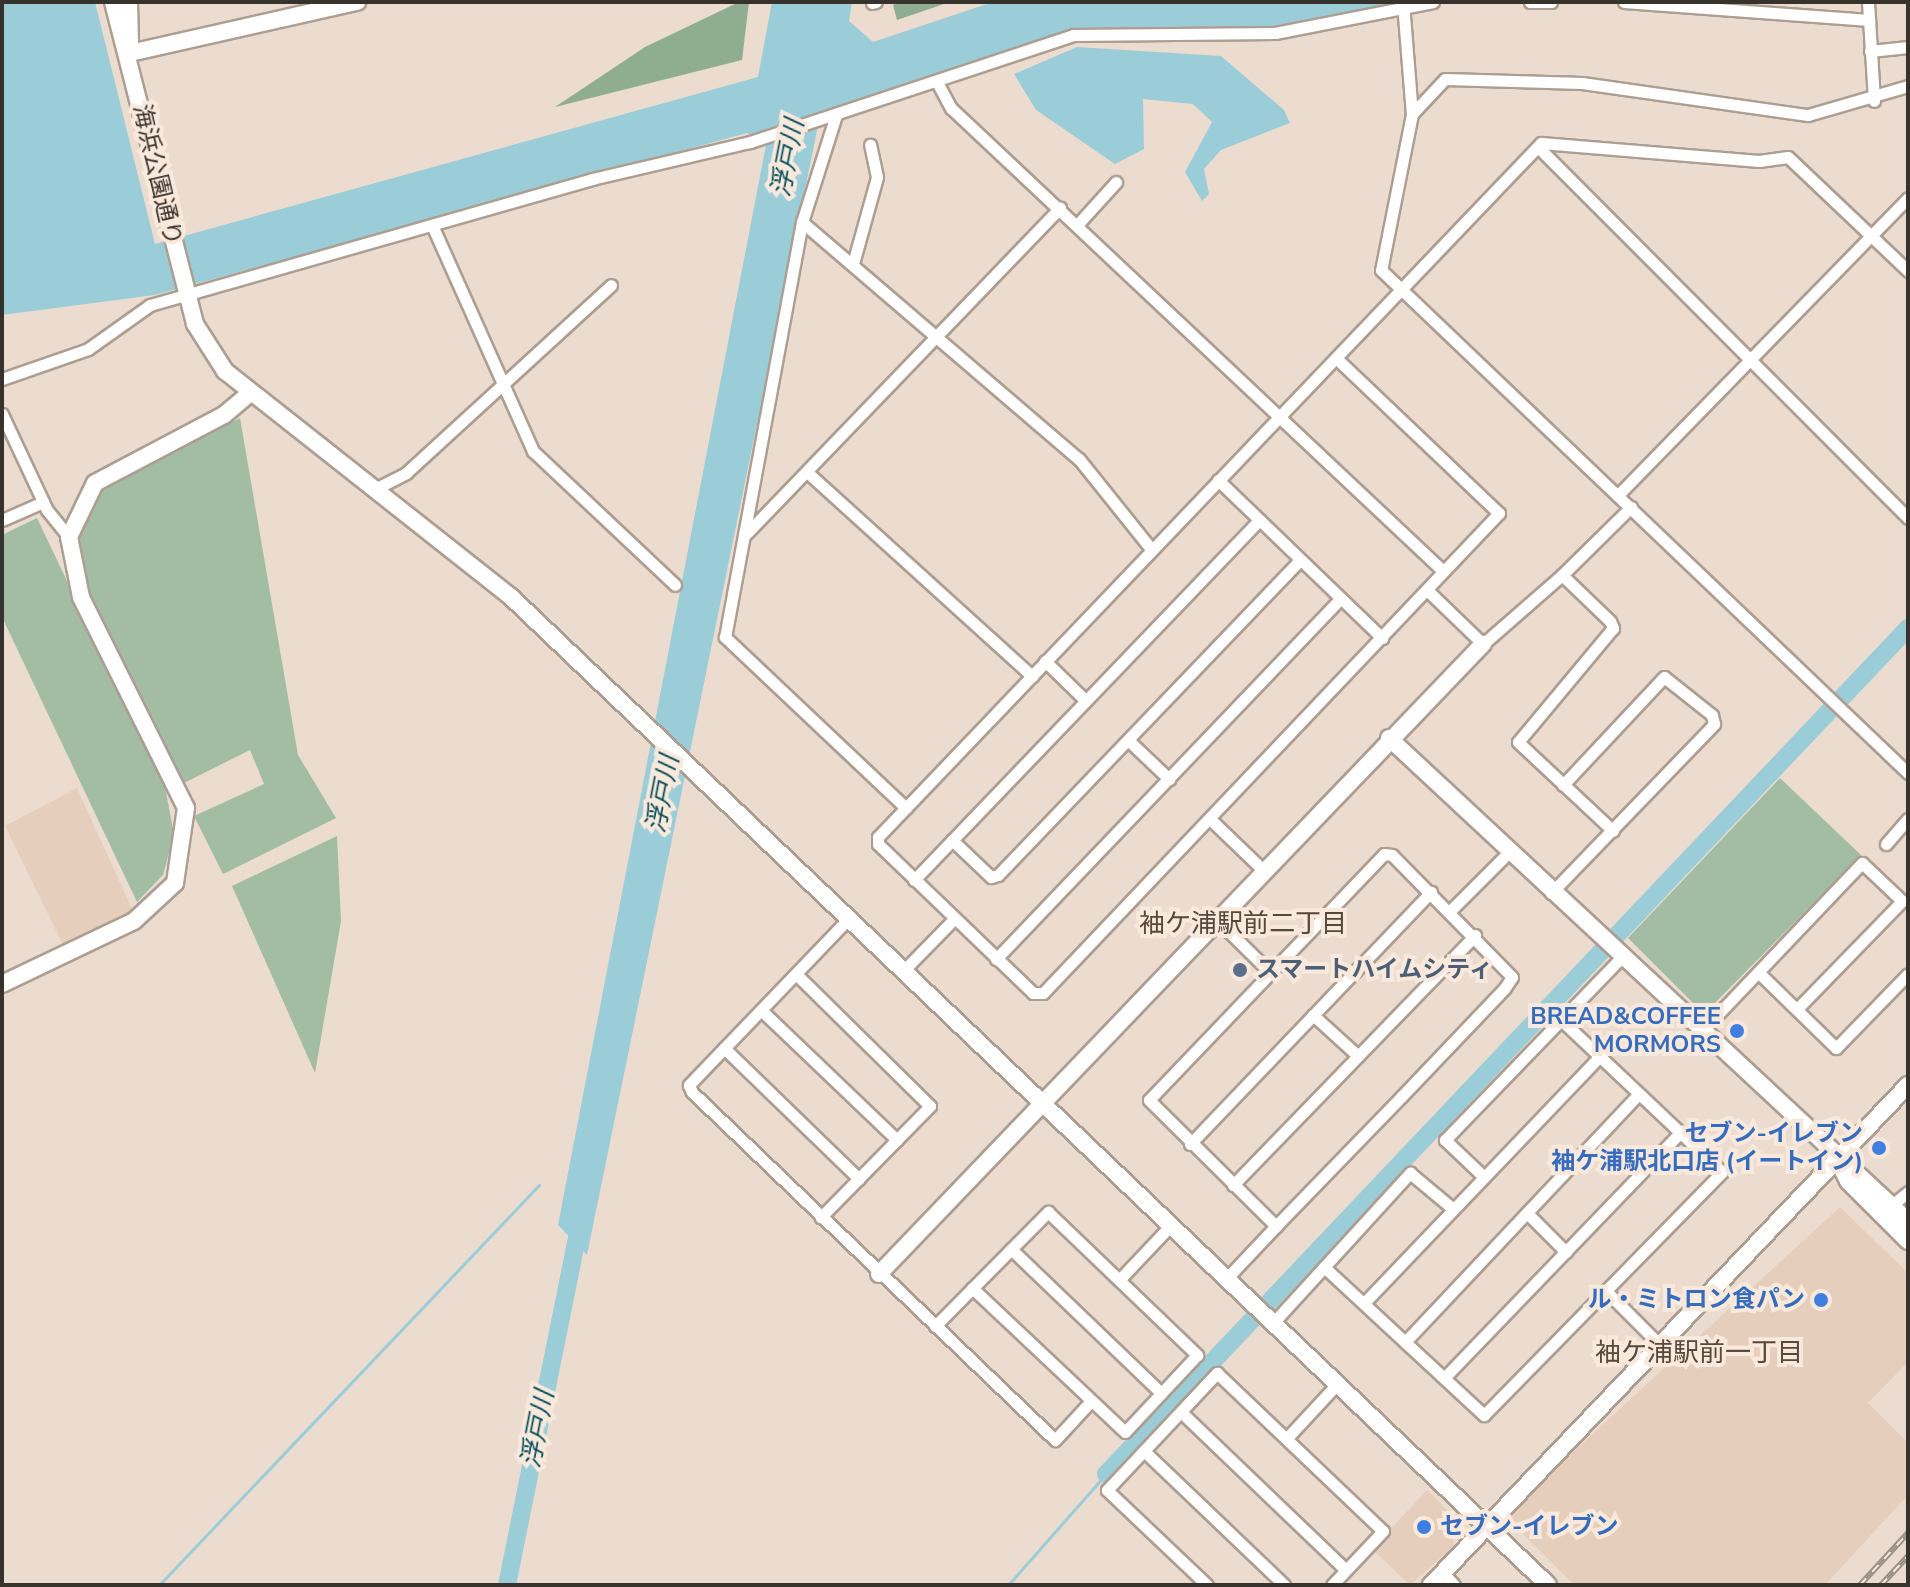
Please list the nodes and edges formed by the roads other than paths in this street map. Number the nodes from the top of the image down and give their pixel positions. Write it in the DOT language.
graph roads {
  1 [pos="113,2"];
  2 [pos="129,2"];
  3 [pos="357,2"];
  4 [pos="1433,2"];
  5 [pos="1530,2"];
  6 [pos="1551,2"];
  7 [pos="1624,2"];
  8 [pos="1868,2"];
  9 [pos="1404,6"];
  10 [pos="1869,20"];
  11 [pos="1908,47"];
  12 [pos="1870,51"];
  13 [pos="130,53"];
  14 [pos="937,82"];
  15 [pos="1908,86"];
  16 [pos="1874,101"];
  17 [pos="1412,114"];
  18 [pos="836,115"];
  19 [pos="870,145"];
  20 [pos="1541,150"];
  21 [pos="1116,182"];
  22 [pos="1908,198"];
  23 [pos="1060,208"];
  24 [pos="802,222"];
  25 [pos="432,225"];
  26 [pos="1077,225"];
  27 [pos="1870,236"];
  28 [pos="854,260"];
  29 [pos="1908,271"];
  30 [pos="611,285"];
  31 [pos="1402,289"];
  32 [pos="187,296"];
  33 [pos="933,338"];
  34 [pos="1336,358"];
  35 [pos="1748,363"];
  36 [pos="2,379"];
  37 [pos="504,384"];
  38 [pos="250,393"];
  39 [pos="2,414"];
  40 [pos="1280,417"];
  41 [pos="807,472"];
  42 [pos="1218,480"];
  43 [pos="375,489"];
  44 [pos="1618,495"];
  45 [pos="43,502"];
  46 [pos="1631,507"];
  47 [pos="1908,518"];
  48 [pos="2,520"];
  49 [pos="1259,520"];
  50 [pos="745,534"];
  51 [pos="69,537"];
  52 [pos="1151,549"];
  53 [pos="1300,560"];
  54 [pos="1443,571"];
  55 [pos="1562,575"];
  56 [pos="675,585"];
  57 [pos="1427,590"];
  58 [pos="1341,598"];
  59 [pos="1382,638"];
  60 [pos="1483,644"];
  61 [pos="1045,661"];
  62 [pos="1032,676"];
  63 [pos="1086,701"];
  64 [pos="1389,738"];
  65 [pos="1128,740"];
  66 [pos="1908,773"];
  67 [pos="1169,779"];
  68 [pos="1563,785"];
  69 [pos="906,808"];
  70 [pos="1210,819"];
  71 [pos="1908,819"];
  72 [pos="1613,831"];
  73 [pos="952,840"];
  74 [pos="1886,844"];
  75 [pos="1509,852"];
  76 [pos="1263,870"];
  77 [pos="914,880"];
  78 [pos="1431,892"];
  79 [pos="1551,893"];
  80 [pos="1450,911"];
  81 [pos="850,917"];
  82 [pos="954,919"];
  83 [pos="1216,919"];
  84 [pos="1475,935"];
  85 [pos="1621,958"];
  86 [pos="996,959"];
  87 [pos="905,969"];
  88 [pos="1270,972"];
  89 [pos="1758,972"];
  90 [pos="796,974"];
  91 [pos="1908,974"];
  92 [pos="2,984"];
  93 [pos="1797,1009"];
  94 [pos="761,1010"];
  95 [pos="1313,1015"];
  96 [pos="1561,1020"];
  97 [pos="1700,1033"];
  98 [pos="724,1048"];
  99 [pos="1358,1056"];
  100 [pos="1600,1056"];
  101 [pos="1908,1085"];
  102 [pos="1639,1094"];
  103 [pos="1039,1100"];
  104 [pos="1680,1133"];
  105 [pos="897,1140"];
  106 [pos="1190,1144"];
  107 [pos="1838,1161"];
  108 [pos="1484,1177"];
  109 [pos="859,1179"];
  110 [pos="1233,1185"];
  111 [pos="1908,1192"];
  112 [pos="1892,1205"];
  113 [pos="1452,1208"];
  114 [pos="1527,1213"];
  115 [pos="821,1217"];
  116 [pos="1908,1221"];
  117 [pos="1170,1226"];
  118 [pos="1276,1226"];
  119 [pos="1908,1241"];
  120 [pos="1011,1249"];
  121 [pos="1566,1252"];
  122 [pos="1324,1267"];
  123 [pos="879,1274"];
  124 [pos="1226,1279"];
  125 [pos="1119,1280"];
  126 [pos="972,1288"];
  127 [pos="1606,1291"];
  128 [pos="1364,1303"];
  129 [pos="1269,1321"];
  130 [pos="935,1326"];
  131 [pos="1405,1342"];
  132 [pos="1659,1344"];
  133 [pos="1444,1378"];
  134 [pos="1337,1384"];
  135 [pos="1161,1393"];
  136 [pos="1091,1401"];
  137 [pos="1181,1412"];
  138 [pos="1287,1438"];
  139 [pos="1144,1451"];
  140 [pos="1486,1527"];
  141 [pos="1346,1570"];
  142 [pos="1443,1581"];
  143 [pos="1207,1585"];
  144 [pos="1284,1585"];
  145 [pos="1332,1585"];
  146 [pos="1548,1585"];
  1 -- 13 [label="street, 海浜公園通り"];
  2 -- 13 [label="street, 海浜公園通り"];
  3 -- 13 [label="street"];
  4 -- 9 [label="street"];
  5 -- 6 [label="street"];
  7 -- 10 [label="street"];
  8 -- 10 [label="street"];
  9 -- 14 [label="street"];
  9 -- 17 [label="street"];
  10 -- 12 [label="street"];
  11 -- 12 [label="street"];
  12 -- 16 [label="street"];
  13 -- 32 [label="street, 海浜公園通り"];
  14 -- 18 [label="street"];
  14 -- 23 [label="street"];
  15 -- 16 [label="street"];
  16 -- 17 [label="street"];
  17 -- 31 [label="street"];
  18 -- 24 [label="street"];
  18 -- 25 [label="street"];
  19 -- 28 [label="street"];
  20 -- 27 [label="street"];
  20 -- 31 [label="street"];
  20 -- 35 [label="street"];
  21 -- 26 [label="street"];
  22 -- 27 [label="street"];
  23 -- 26 [label="street"];
  23 -- 33 [label="street"];
  24 -- 28 [label="street"];
  24 -- 50 [label="street"];
  25 -- 32 [label="street"];
  25 -- 37 [label="street"];
  26 -- 40 [label="street"];
  27 -- 29 [label="street"];
  27 -- 35 [label="street"];
  28 -- 33 [label="street"];
  30 -- 37 [label="street"];
  31 -- 34 [label="street"];
  31 -- 44 [label="street"];
  32 -- 36 [label="street"];
  32 -- 38 [label="street, 海浜公園通り"];
  33 -- 41 [label="street"];
  33 -- 52 [label="street"];
  34 -- 40 [label="street"];
  34 -- 54 [label="street"];
  35 -- 44 [label="street"];
  35 -- 47 [label="street"];
  37 -- 43 [label="street"];
  37 -- 56 [label="street"];
  38 -- 43 [label="street, 海浜公園通り"];
  38 -- 51 [label="street"];
  39 -- 45 [label="street"];
  40 -- 42 [label="street"];
  40 -- 54 [label="street"];
  41 -- 50 [label="street"];
  41 -- 62 [label="street"];
  42 -- 49 [label="street"];
  42 -- 52 [label="street"];
  43 -- 81 [label="street, 海浜公園通り"];
  44 -- 46 [label="street"];
  45 -- 48 [label="street"];
  45 -- 51 [label="street"];
  46 -- 55 [label="street"];
  46 -- 66 [label="street"];
  49 -- 53 [label="street"];
  49 -- 63 [label="street"];
  50 -- 69 [label="street"];
  51 -- 92 [label="street"];
  52 -- 61 [label="street"];
  53 -- 58 [label="street"];
  53 -- 65 [label="street"];
  54 -- 57 [label="street"];
  55 -- 60 [label="street"];
  55 -- 68 [label="street"];
  57 -- 59 [label="street"];
  57 -- 60 [label="street"];
  58 -- 59 [label="street"];
  58 -- 67 [label="street"];
  59 -- 70 [label="street"];
  60 -- 64 [label="street"];
  61 -- 62 [label="street"];
  61 -- 63 [label="street"];
  62 -- 69 [label="street"];
  63 -- 73 [label="street"];
  64 -- 75 [label="street"];
  64 -- 76 [label="street"];
  65 -- 67 [label="street"];
  65 -- 73 [label="street"];
  67 -- 86 [label="street"];
  68 -- 72 [label="street"];
  68 -- 72 [label="street"];
  69 -- 77 [label="street"];
  70 -- 76 [label="street"];
  70 -- 86 [label="street"];
  71 -- 74 [label="street"];
  72 -- 79 [label="street"];
  73 -- 77 [label="street"];
  75 -- 79 [label="street"];
  75 -- 80 [label="street"];
  76 -- 83 [label="street"];
  77 -- 82 [label="street"];
  78 -- 80 [label="street"];
  78 -- 88 [label="street"];
  78 -- 95 [label="street"];
  79 -- 85 [label="street"];
  80 -- 84 [label="street"];
  81 -- 87 [label="street, 海浜公園通り"];
  81 -- 90 [label="street"];
  82 -- 86 [label="street"];
  82 -- 87 [label="street"];
  83 -- 88 [label="street"];
  83 -- 103 [label="street"];
  84 -- 99 [label="street"];
  84 -- 118 [label="street"];
  85 -- 96 [label="street"];
  85 -- 97 [label="street"];
  87 -- 103 [label="street, 海浜公園通り"];
  88 -- 106 [label="street"];
  89 -- 93 [label="street"];
  89 -- 93 [label="street"];
  89 -- 97 [label="street"];
  90 -- 94 [label="street"];
  90 -- 105 [label="street"];
  91 -- 93 [label="street"];
  94 -- 98 [label="street"];
  94 -- 105 [label="street"];
  95 -- 99 [label="street"];
  95 -- 106 [label="street"];
  96 -- 100 [label="street"];
  96 -- 108 [label="street"];
  97 -- 107 [label="street"];
  98 -- 109 [label="street"];
  98 -- 115 [label="street"];
  99 -- 110 [label="street"];
  100 -- 102 [label="street"];
  100 -- 108 [label="street"];
  101 -- 107 [label="street"];
  102 -- 104 [label="street"];
  102 -- 114 [label="street"];
  103 -- 117 [label="street, 海浜公園通り"];
  103 -- 123 [label="street"];
  104 -- 121 [label="street"];
  104 -- 127 [label="street"];
  105 -- 109 [label="street"];
  106 -- 110 [label="street"];
  107 -- 112 [label="street"];
  107 -- 119 [label="street"];
  107 -- 132 [label="street"];
  108 -- 113 [label="street"];
  109 -- 115 [label="street"];
  110 -- 118 [label="street"];
  111 -- 112 [label="street"];
  112 -- 116 [label="street"];
  113 -- 122 [label="street"];
  113 -- 128 [label="street"];
  114 -- 121 [label="street"];
  114 -- 131 [label="street"];
  115 -- 123 [label="street"];
  117 -- 124 [label="street, 海浜公園通り"];
  117 -- 125 [label="street"];
  118 -- 124 [label="street"];
  120 -- 125 [label="street"];
  120 -- 126 [label="street"];
  120 -- 135 [label="street"];
  121 -- 133 [label="street"];
  122 -- 128 [label="street"];
  122 -- 129 [label="street"];
  123 -- 130 [label="street"];
  124 -- 129 [label="street, 海浜公園通り"];
  125 -- 135 [label="street"];
  126 -- 130 [label="street"];
  126 -- 136 [label="street"];
  127 -- 132 [label="street"];
  127 -- 133 [label="street"];
  128 -- 131 [label="street"];
  129 -- 134 [label="street, 海浜公園通り"];
  130 -- 136 [label="street"];
  131 -- 133 [label="street"];
  132 -- 140 [label="street"];
  134 -- 138 [label="street"];
  134 -- 140 [label="street, 海浜公園通り"];
  135 -- 136 [label="street"];
  137 -- 138 [label="street"];
  137 -- 139 [label="street"];
  137 -- 141 [label="street"];
  138 -- 141 [label="street"];
  139 -- 143 [label="street"];
  139 -- 144 [label="street"];
  140 -- 142 [label="street"];
  140 -- 146 [label="street, 海浜公園通り"];
  141 -- 145 [label="street"];
}
